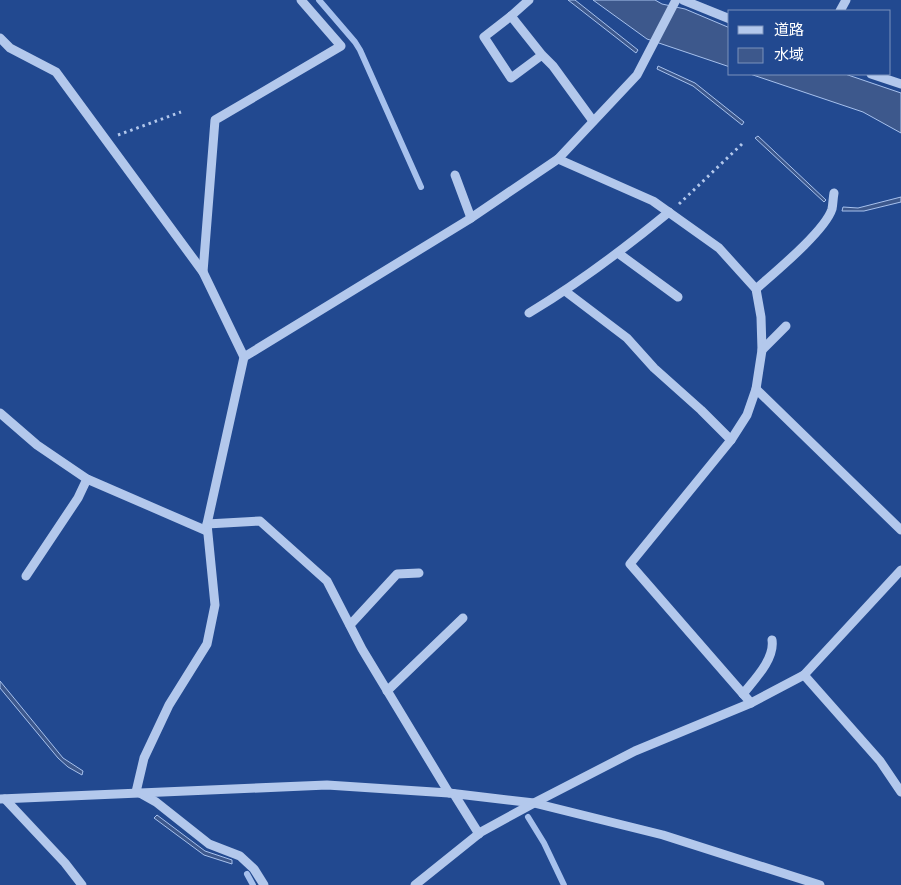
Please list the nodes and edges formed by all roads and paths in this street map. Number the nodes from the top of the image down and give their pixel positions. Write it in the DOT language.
graph roads {
  1 [pos="301,0"];
  2 [pos="528,0"];
  3 [pos="676,0"];
  4 [pos="683,0"];
  5 [pos="511,16"];
  6 [pos="728,18"];
  7 [pos="0,38"];
  8 [pos="542,55"];
  9 [pos="874,75"];
  10 [pos="901,84"];
  11 [pos="181,112"];
  12 [pos="593,122"];
  13 [pos="106,139"];
  14 [pos="742,144"];
  15 [pos="558,159"];
  16 [pos="455,175"];
  17 [pos="834,193"];
  18 [pos="670,212"];
  19 [pos="471,218"];
  20 [pos="618,253"];
  21 [pos="203,272"];
  22 [pos="756,289"];
  23 [pos="565,291"];
  24 [pos="678,297"];
  25 [pos="528,313"];
  26 [pos="786,326"];
  27 [pos="762,350"];
  28 [pos="244,357"];
  29 [pos="756,389"];
  30 [pos="0,413"];
  31 [pos="731,440"];
  32 [pos="87,479"];
  33 [pos="207,528"];
  34 [pos="901,530"];
  35 [pos="901,570"];
  36 [pos="419,573"];
  37 [pos="26,576"];
  38 [pos="463,618"];
  39 [pos="350,625"];
  40 [pos="772,640"];
  41 [pos="804,675"];
  42 [pos="387,691"];
  43 [pos="743,694"];
  44 [pos="751,703"];
  45 [pos="137,792"];
  46 [pos="901,792"];
  47 [pos="452,794"];
  48 [pos="2,799"];
  49 [pos="534,803"];
  50 [pos="479,834"];
  51 [pos="82,885"];
  52 [pos="264,885"];
  53 [pos="415,885"];
  54 [pos="820,885"];
  1 -- 21 [label="street"];
  2 -- 5 [label="street"];
  3 -- 12 [label="street"];
  4 -- 6 [label="street"];
  5 -- 8 [label="street"];
  5 -- 8 [label="street"];
  7 -- 13 [label="street"];
  8 -- 12 [label="street"];
  9 -- 10 [label="street"];
  11 -- 13 [label="path"];
  12 -- 15 [label="street"];
  13 -- 21 [label="street"];
  14 -- 18 [label="path"];
  15 -- 18 [label="street"];
  15 -- 19 [label="street"];
  16 -- 19 [label="street"];
  17 -- 22 [label="street"];
  18 -- 20 [label="street"];
  18 -- 22 [label="street"];
  19 -- 28 [label="street"];
  20 -- 23 [label="street"];
  20 -- 24 [label="street"];
  21 -- 28 [label="street"];
  22 -- 27 [label="street"];
  23 -- 25 [label="street"];
  23 -- 31 [label="street"];
  26 -- 27 [label="street"];
  27 -- 29 [label="street"];
  28 -- 33 [label="street"];
  29 -- 31 [label="street"];
  29 -- 34 [label="street"];
  30 -- 32 [label="street"];
  31 -- 43 [label="street"];
  32 -- 33 [label="street"];
  32 -- 37 [label="street"];
  33 -- 39 [label="street"];
  33 -- 45 [label="street"];
  35 -- 41 [label="street"];
  36 -- 39 [label="street"];
  38 -- 42 [label="street"];
  39 -- 42 [label="street"];
  40 -- 43 [label="street"];
  41 -- 44 [label="street"];
  41 -- 46 [label="street"];
  42 -- 47 [label="street"];
  43 -- 44 [label="street"];
  44 -- 49 [label="street"];
  45 -- 47 [label="street"];
  45 -- 48 [label="street"];
  45 -- 52 [label="street"];
  47 -- 49 [label="street"];
  47 -- 50 [label="street"];
  48 -- 51 [label="street"];
  49 -- 50 [label="street"];
  49 -- 54 [label="street"];
  50 -- 53 [label="street"];
}
